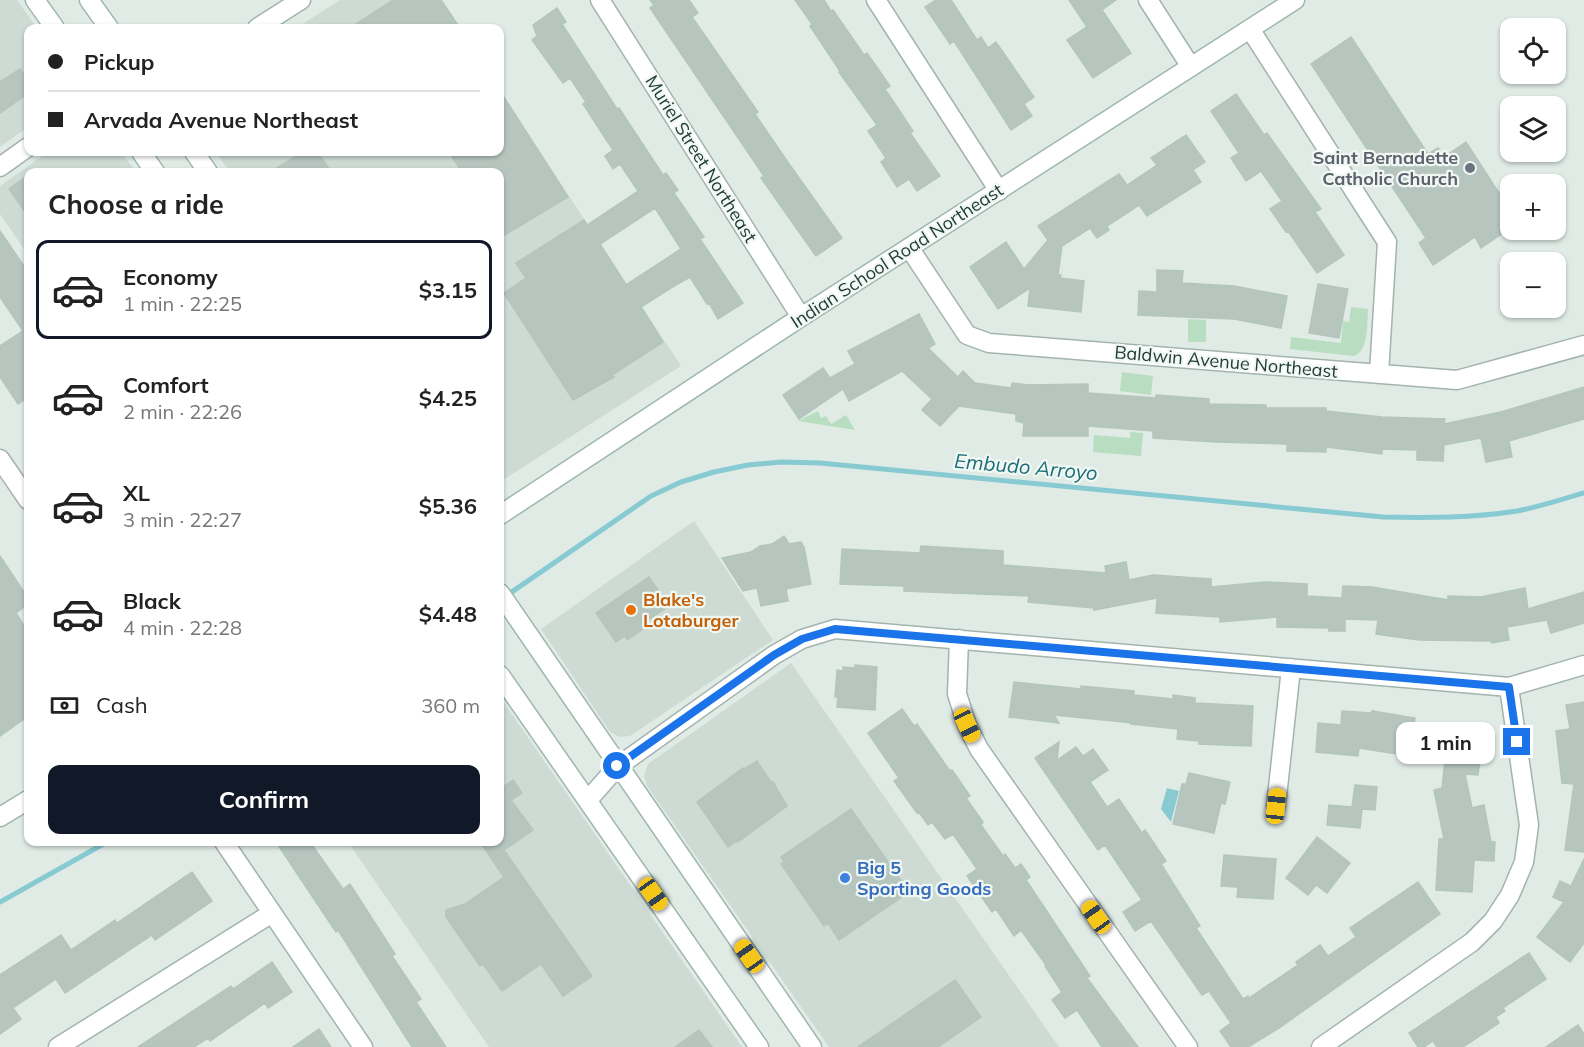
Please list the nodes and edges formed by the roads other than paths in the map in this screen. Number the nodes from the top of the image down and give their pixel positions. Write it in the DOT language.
graph roads {
  1 [pos="35,0"];
  2 [pos="89,0"];
  3 [pos="301,0"];
  4 [pos="600,0"];
  5 [pos="876,0"];
  6 [pos="1148,0"];
  7 [pos="1295,0"];
  8 [pos="52,24"];
  9 [pos="106,24"];
  10 [pos="263,24"];
  11 [pos="1250,29"];
  12 [pos="1191,67"];
  13 [pos="24,150"];
  14 [pos="0,167"];
  15 [pos="999,191"];
  16 [pos="910,249"];
  17 [pos="801,317"];
  18 [pos="1584,345"];
  19 [pos="1379,374"];
  20 [pos="0,459"];
  21 [pos="24,494"];
  22 [pos="504,512"];
  23 [pos="504,599"];
  24 [pos="960,639"];
  25 [pos="1584,665"];
  26 [pos="1291,668"];
  27 [pos="504,681"];
  28 [pos="1509,687"];
  29 [pos="617,766"];
  30 [pos="588,800"];
  31 [pos="24,802"];
  32 [pos="1276,806"];
  33 [pos="0,817"];
  34 [pos="227,846"];
  35 [pos="272,913"];
  36 [pos="58,1047"];
  37 [pos="363,1047"];
  38 [pos="759,1047"];
  39 [pos="812,1047"];
  40 [pos="1188,1047"];
  41 [pos="1321,1047"];
  1 -- 8 [label="street"];
  2 -- 9 [label="street"];
  3 -- 10 [label="street"];
  4 -- 17 [label="street, Muriel Street Northeast"];
  5 -- 15 [label="street"];
  6 -- 12 [label="street"];
  7 -- 11 [label="street, Indian School Road Northeast"];
  11 -- 12 [label="street, Indian School Road Northeast"];
  11 -- 19 [label="street"];
  12 -- 15 [label="street, Indian School Road Northeast"];
  13 -- 14 [label="street"];
  15 -- 16 [label="street, Indian School Road Northeast"];
  16 -- 17 [label="street, Indian School Road Northeast"];
  16 -- 19 [label="street, Baldwin Avenue Northeast"];
  17 -- 22 [label="street, Indian School Road Northeast"];
  18 -- 19 [label="street, Baldwin Avenue Northeast"];
  20 -- 21 [label="street"];
  23 -- 29 [label="street"];
  24 -- 26 [label="street"];
  24 -- 29 [label="street"];
  24 -- 40 [label="street"];
  25 -- 28 [label="street"];
  26 -- 28 [label="street"];
  26 -- 32 [label="street"];
  27 -- 30 [label="street"];
  28 -- 41 [label="street"];
  29 -- 30 [label="street"];
  29 -- 39 [label="street"];
  30 -- 38 [label="street"];
  31 -- 33 [label="street"];
  34 -- 35 [label="street"];
  35 -- 36 [label="street"];
  35 -- 37 [label="street"];
}
